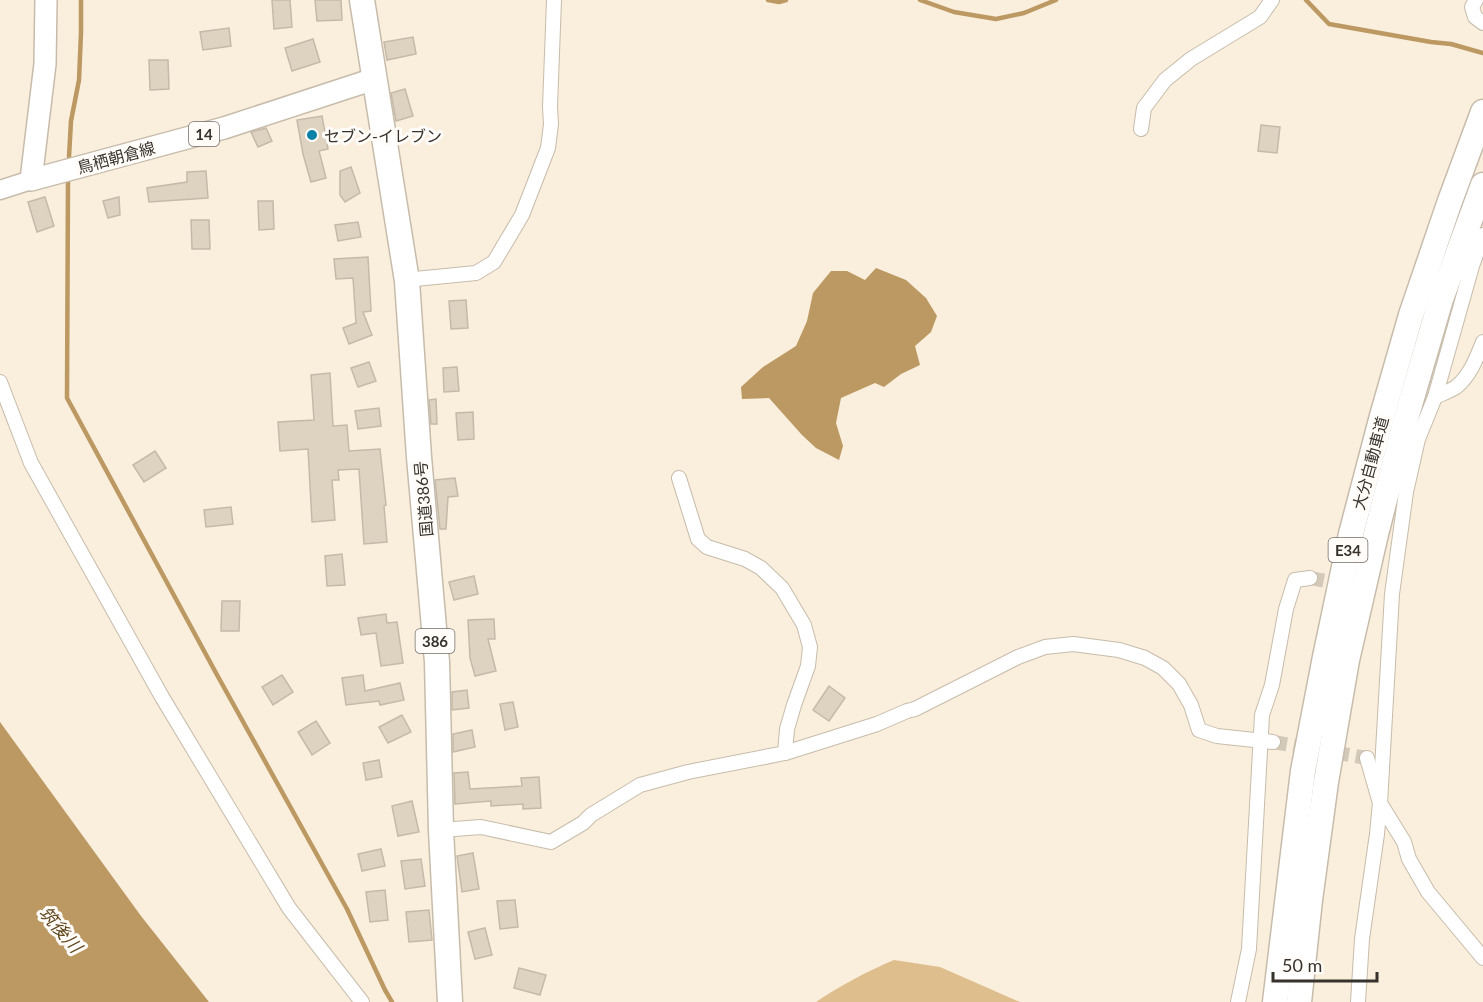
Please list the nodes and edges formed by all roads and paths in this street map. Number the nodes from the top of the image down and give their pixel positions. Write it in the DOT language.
graph roads {
  1 [pos="46,0"];
  2 [pos="363,0"];
  3 [pos="554,0"];
  4 [pos="1272,0"];
  5 [pos="1476,0"];
  6 [pos="1483,23"];
  7 [pos="374,79"];
  8 [pos="1483,112"];
  9 [pos="1141,129"];
  10 [pos="31,180"];
  11 [pos="1483,185"];
  12 [pos="0,190"];
  13 [pos="1483,235"];
  14 [pos="406,281"];
  15 [pos="1483,342"];
  16 [pos="0,382"];
  17 [pos="1435,397"];
  18 [pos="679,478"];
  19 [pos="1310,578"];
  20 [pos="1267,741"];
  21 [pos="785,753"];
  22 [pos="1367,758"];
  23 [pos="1380,803"];
  24 [pos="441,830"];
  25 [pos="1483,958"];
  26 [pos="362,1002"];
  27 [pos="450,1002"];
  28 [pos="1238,1002"];
  29 [pos="1275,1002"];
  30 [pos="1299,1002"];
  31 [pos="1359,1002"];
  1 -- 10 [label="main road"];
  2 -- 7 [label="highway, 国道386号 / 386"];
  3 -- 14 [label="street"];
  4 -- 9 [label="street"];
  5 -- 6 [label="street"];
  7 -- 10 [label="main road, 鳥栖朝倉線 / 14"];
  7 -- 14 [label="highway, 国道386号 / 386"];
  8 -- 29 [label="highway, 大分自動車道 / E34"];
  10 -- 12 [label="main road"];
  11 -- 30 [label="highway, 大分自動車道 / E34"];
  13 -- 17 [label="street"];
  14 -- 24 [label="highway, 国道386号 / 386"];
  15 -- 17 [label="street"];
  16 -- 26 [label="street"];
  17 -- 23 [label="street"];
  18 -- 21 [label="street"];
  19 -- 20 [label="street"];
  20 -- 21 [label="street"];
  20 -- 28 [label="street"];
  21 -- 24 [label="street"];
  22 -- 23 [label="street"];
  23 -- 25 [label="street"];
  23 -- 31 [label="street"];
  24 -- 27 [label="highway, 国道386号 / 386"];
}
